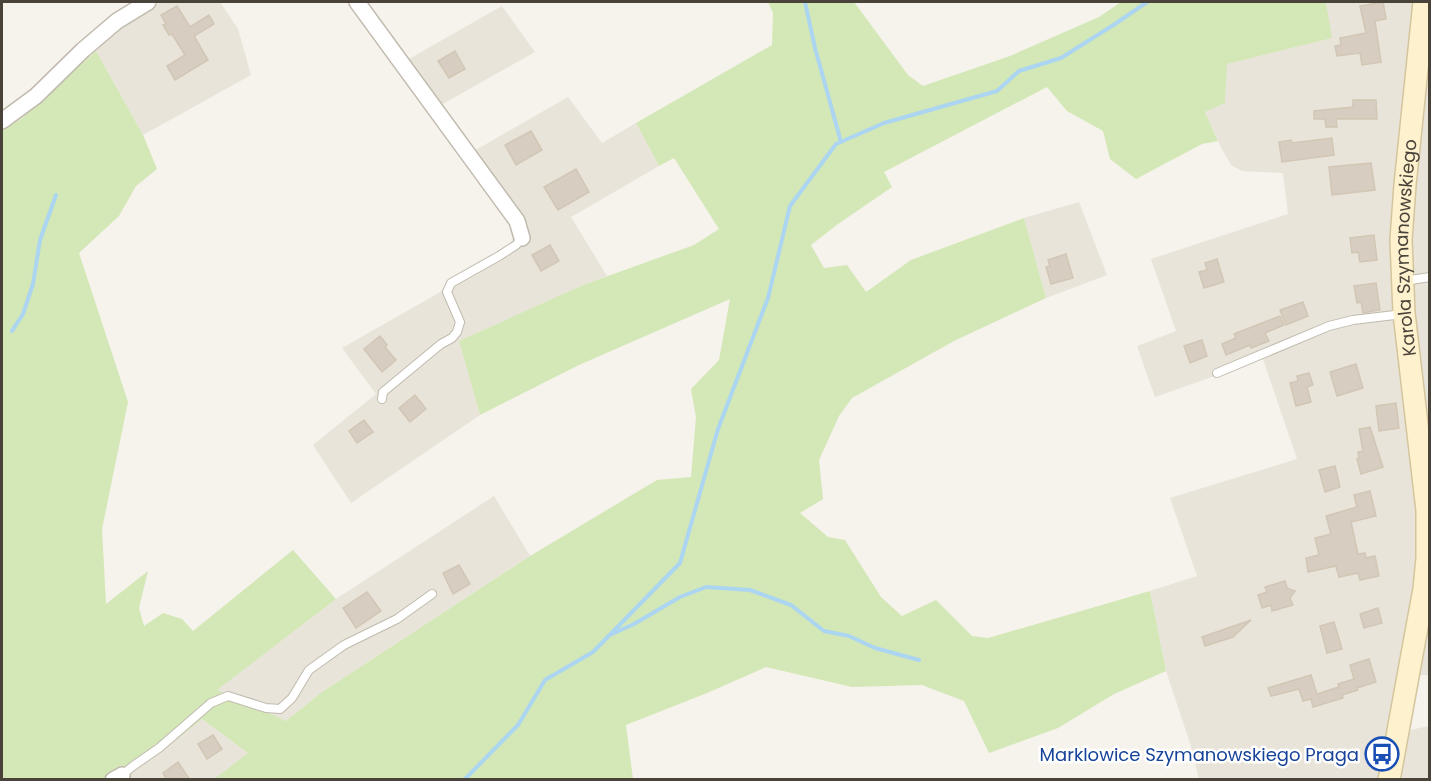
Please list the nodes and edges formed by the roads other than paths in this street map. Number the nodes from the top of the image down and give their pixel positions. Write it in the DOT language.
graph roads {
  1 [pos="148,2"];
  2 [pos="357,2"];
  3 [pos="1424,2"];
  4 [pos="2,121"];
  5 [pos="522,238"];
  6 [pos="1430,277"];
  7 [pos="1402,282"];
  8 [pos="1404,313"];
  9 [pos="1216,373"];
  10 [pos="382,399"];
  11 [pos="432,594"];
  12 [pos="118,777"];
  13 [pos="1389,780"];
  1 -- 4 [label="street"];
  2 -- 5 [label="street"];
  3 -- 7 [label="street, Karola Szymanowskiego"];
  5 -- 10 [label="lane"];
  6 -- 7 [label="lane"];
  7 -- 8 [label="street, Karola Szymanowskiego"];
  8 -- 9 [label="lane"];
  8 -- 13 [label="street, Karola Szymanowskiego"];
  11 -- 12 [label="lane"];
}
